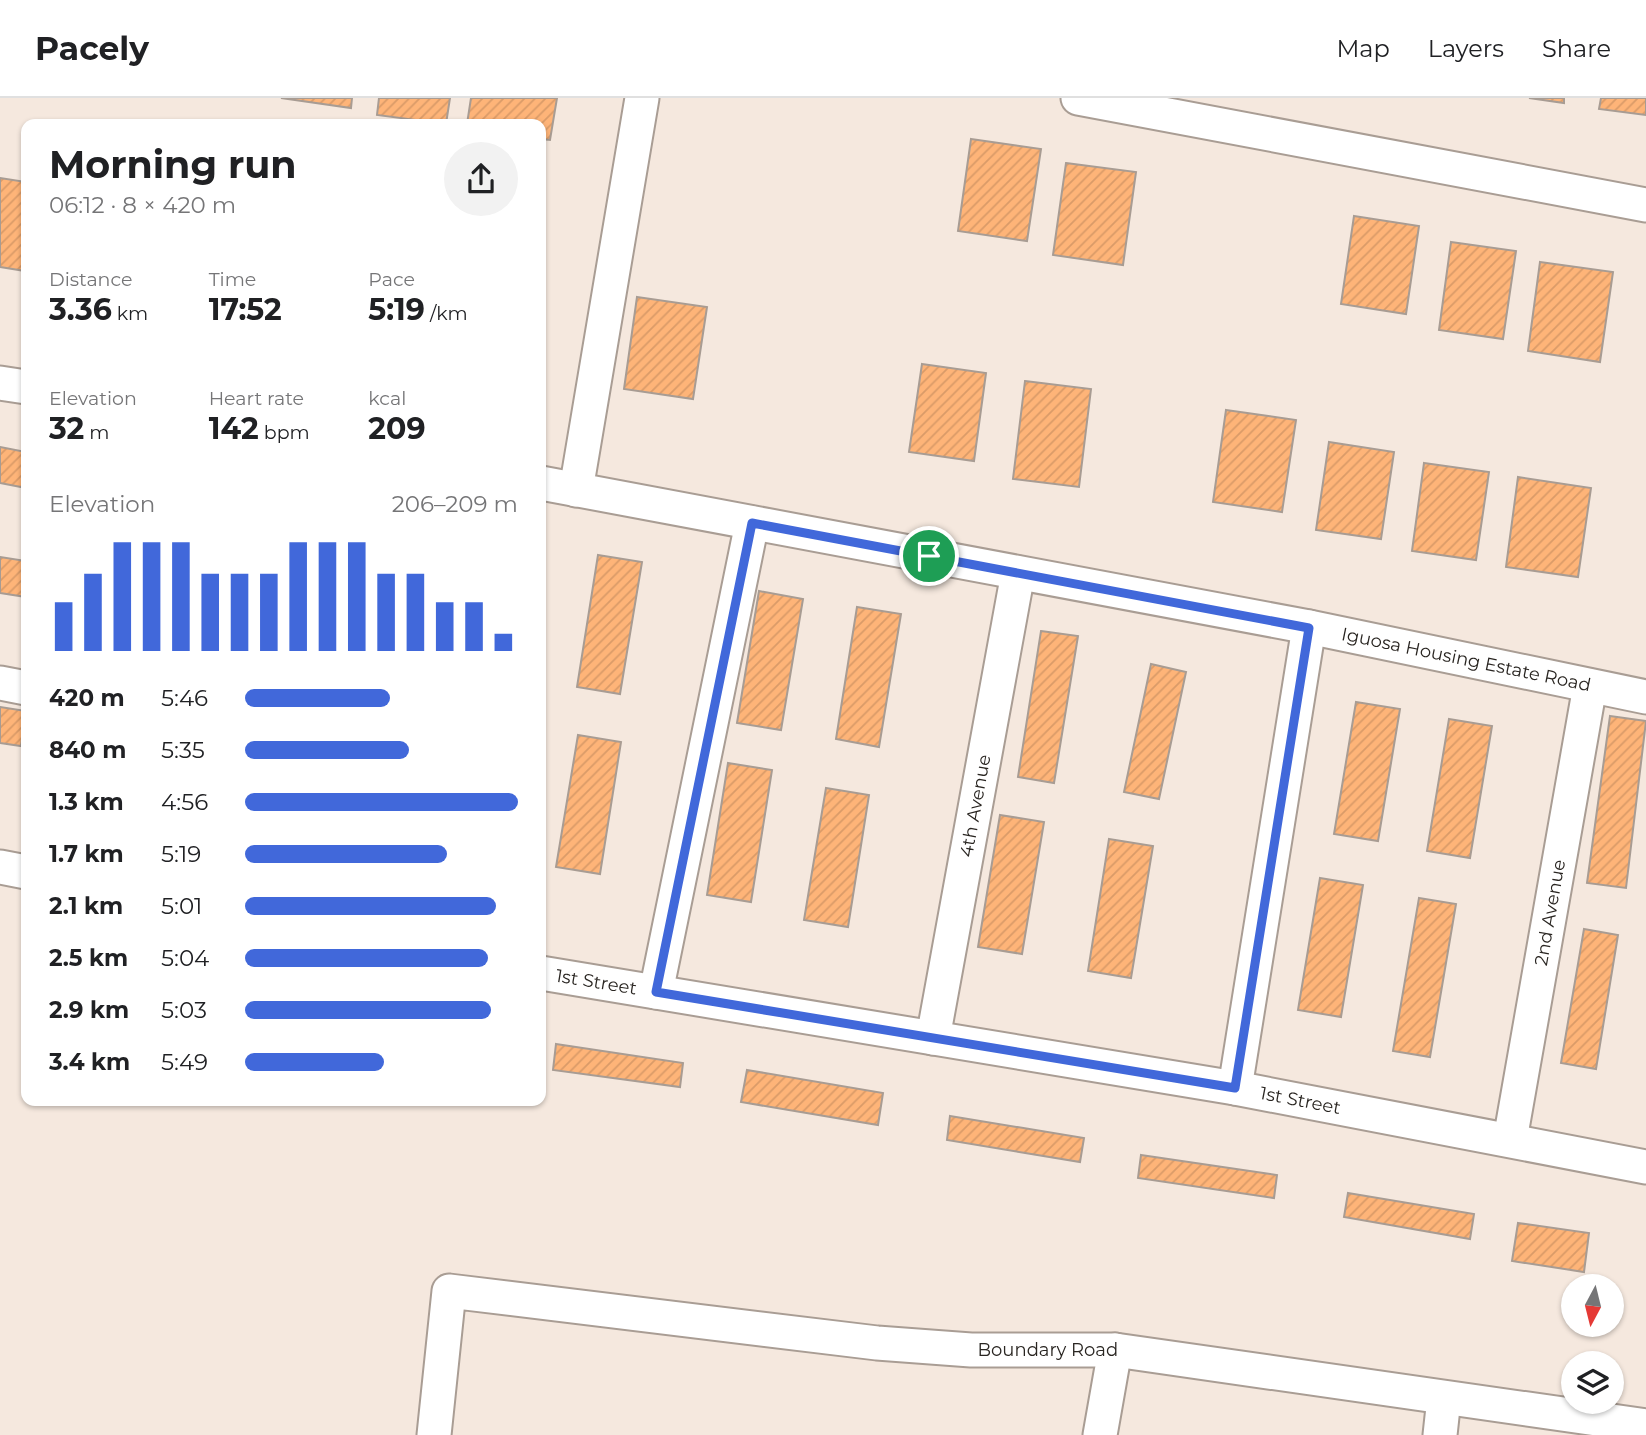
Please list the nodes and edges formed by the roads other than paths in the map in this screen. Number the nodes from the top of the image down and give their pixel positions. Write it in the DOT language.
graph roads {
  1 [pos="642,98"];
  2 [pos="1078,98"];
  3 [pos="1646,205"];
  4 [pos="0,383"];
  5 [pos="21,386"];
  6 [pos="546,484"];
  7 [pos="576,490"];
  8 [pos="752,523"];
  9 [pos="1018,573"];
  10 [pos="1309,628"];
  11 [pos="0,682"];
  12 [pos="1590,686"];
  13 [pos="21,687"];
  14 [pos="1646,697"];
  15 [pos="0,867"];
  16 [pos="21,871"];
  17 [pos="546,973"];
  18 [pos="656,992"];
  19 [pos="933,1038"];
  20 [pos="1235,1088"];
  21 [pos="1510,1140"];
  22 [pos="1646,1167"];
  23 [pos="1115,1350"];
  24 [pos="1444,1398"];
  25 [pos="1646,1426"];
  26 [pos="433,1435"];
  27 [pos="1100,1435"];
  28 [pos="1440,1435"];
  1 -- 7 [label="street"];
  2 -- 3 [label="street"];
  4 -- 5 [label="street"];
  6 -- 7 [label="street, Iguosa Housing Estate Road"];
  7 -- 8 [label="street, Iguosa Housing Estate Road"];
  8 -- 9 [label="street, Iguosa Housing Estate Road"];
  8 -- 18 [label="street"];
  9 -- 10 [label="street, Iguosa Housing Estate Road"];
  9 -- 19 [label="street, 4th Avenue"];
  10 -- 12 [label="street, Iguosa Housing Estate Road"];
  10 -- 20 [label="street"];
  11 -- 13 [label="street"];
  12 -- 14 [label="street, Iguosa Housing Estate Road"];
  12 -- 21 [label="street, 2nd Avenue"];
  15 -- 16 [label="street"];
  17 -- 18 [label="street, 1st Street"];
  18 -- 19 [label="street, 1st Street"];
  19 -- 20 [label="street, 1st Street"];
  20 -- 21 [label="street, 1st Street"];
  21 -- 22 [label="street, 1st Street"];
  23 -- 24 [label="street, Boundary Road"];
  23 -- 26 [label="street, Boundary Road"];
  23 -- 27 [label="street"];
  24 -- 25 [label="street, Boundary Road"];
  24 -- 28 [label="street"];
}
